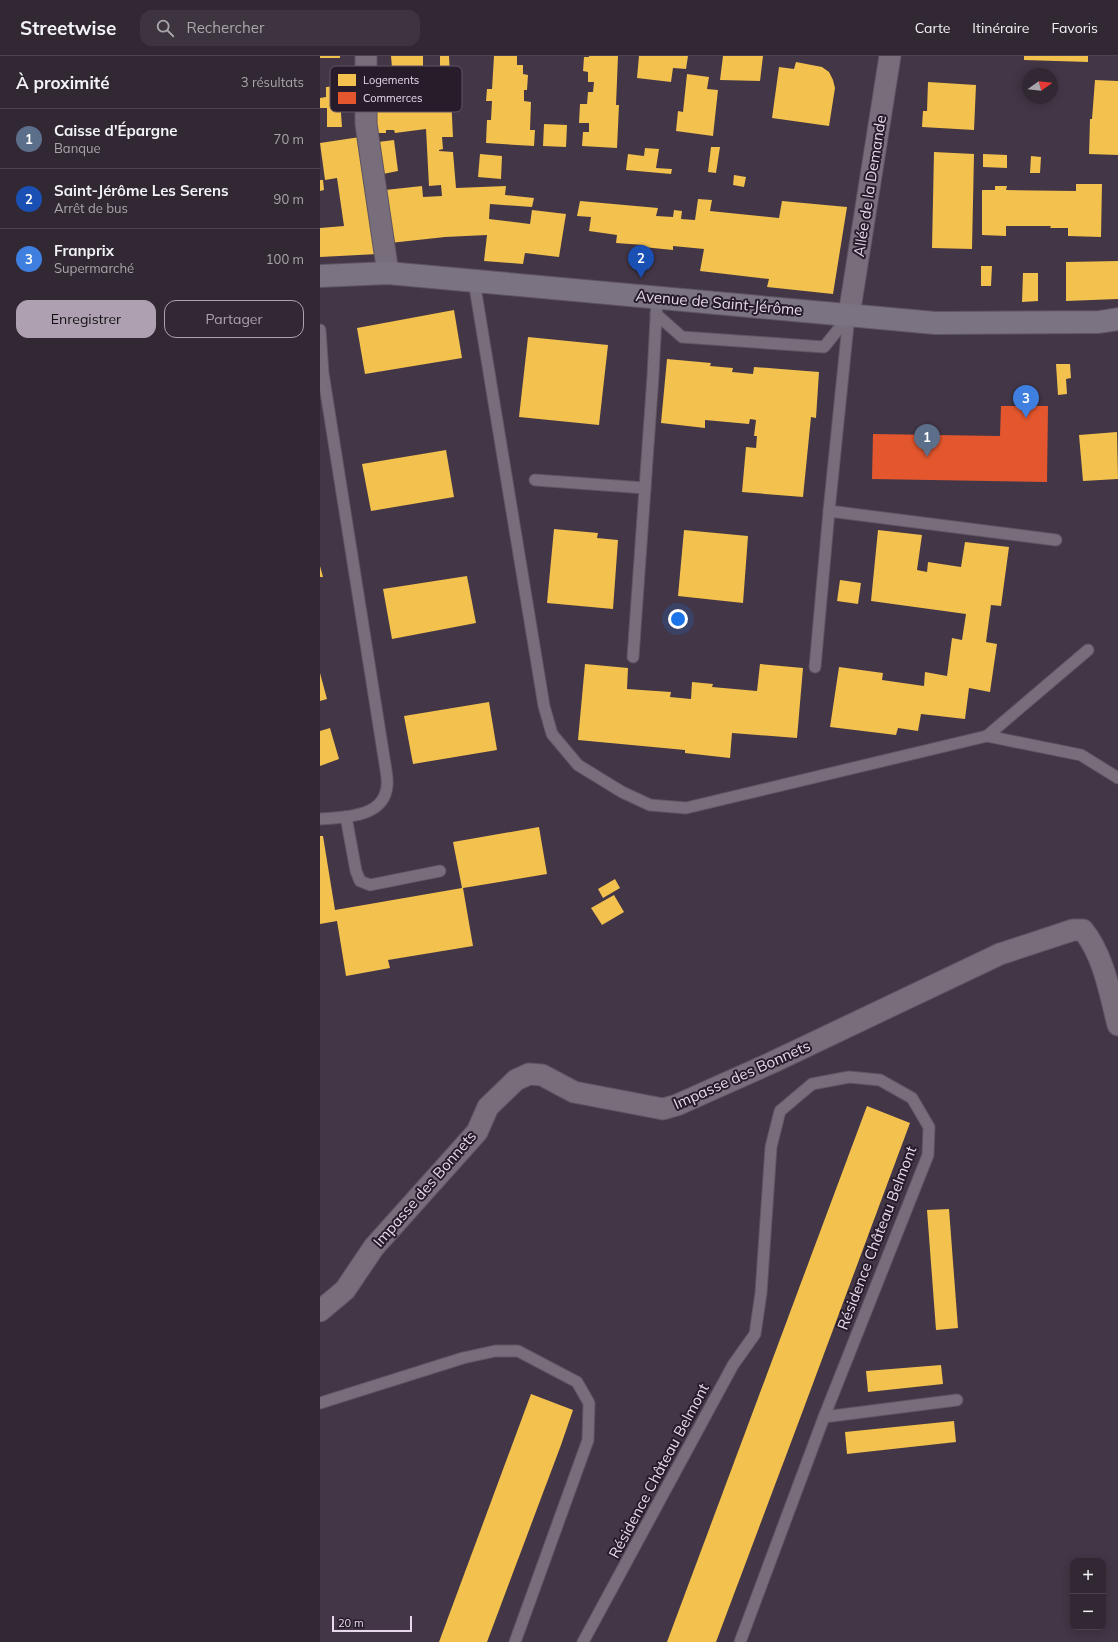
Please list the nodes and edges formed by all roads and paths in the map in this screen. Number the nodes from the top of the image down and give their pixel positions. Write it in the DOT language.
graph roads {
  1 [pos="890,56"];
  2 [pos="366,112"];
  3 [pos="388,273"];
  4 [pos="320,276"];
  5 [pos="474,281"];
  6 [pos="657,306"];
  7 [pos="849,315"];
  8 [pos="1118,319"];
  9 [pos="320,330"];
  10 [pos="535,480"];
  11 [pos="645,488"];
  12 [pos="829,511"];
  13 [pos="1056,540"];
  14 [pos="1088,650"];
  15 [pos="633,657"];
  16 [pos="815,667"];
  17 [pos="987,736"];
  18 [pos="1118,778"];
  19 [pos="346,817"];
  20 [pos="320,819"];
  21 [pos="440,871"];
  22 [pos="1118,1025"];
  23 [pos="320,1311"];
  24 [pos="957,1400"];
  25 [pos="320,1403"];
  26 [pos="824,1417"];
  27 [pos="514,1642"];
  28 [pos="583,1642"];
  29 [pos="740,1642"];
  1 -- 7 [label="street, Allée de la Demande"];
  2 -- 3 [label="street"];
  3 -- 4 [label="street, Avenue de Saint-Jérôme"];
  3 -- 5 [label="street, Avenue de Saint-Jérôme"];
  5 -- 6 [label="street, Avenue de Saint-Jérôme"];
  5 -- 17 [label="lane"];
  6 -- 7 [label="street, Avenue de Saint-Jérôme"];
  6 -- 7 [label="lane"];
  6 -- 11 [label="lane"];
  7 -- 8 [label="street, Avenue de Saint-Jérôme"];
  7 -- 12 [label="lane"];
  9 -- 19 [label="lane"];
  10 -- 11 [label="lane"];
  11 -- 15 [label="lane"];
  12 -- 13 [label="lane"];
  12 -- 16 [label="lane"];
  14 -- 17 [label="lane"];
  17 -- 18 [label="lane"];
  19 -- 20 [label="lane"];
  19 -- 21 [label="lane"];
  22 -- 23 [label="street, Impasse des Bonnets"];
  24 -- 26 [label="lane"];
  25 -- 27 [label="lane"];
  26 -- 28 [label="lane, Résidence Château Belmont"];
  26 -- 29 [label="lane, Résidence Château Belmont"];
}
